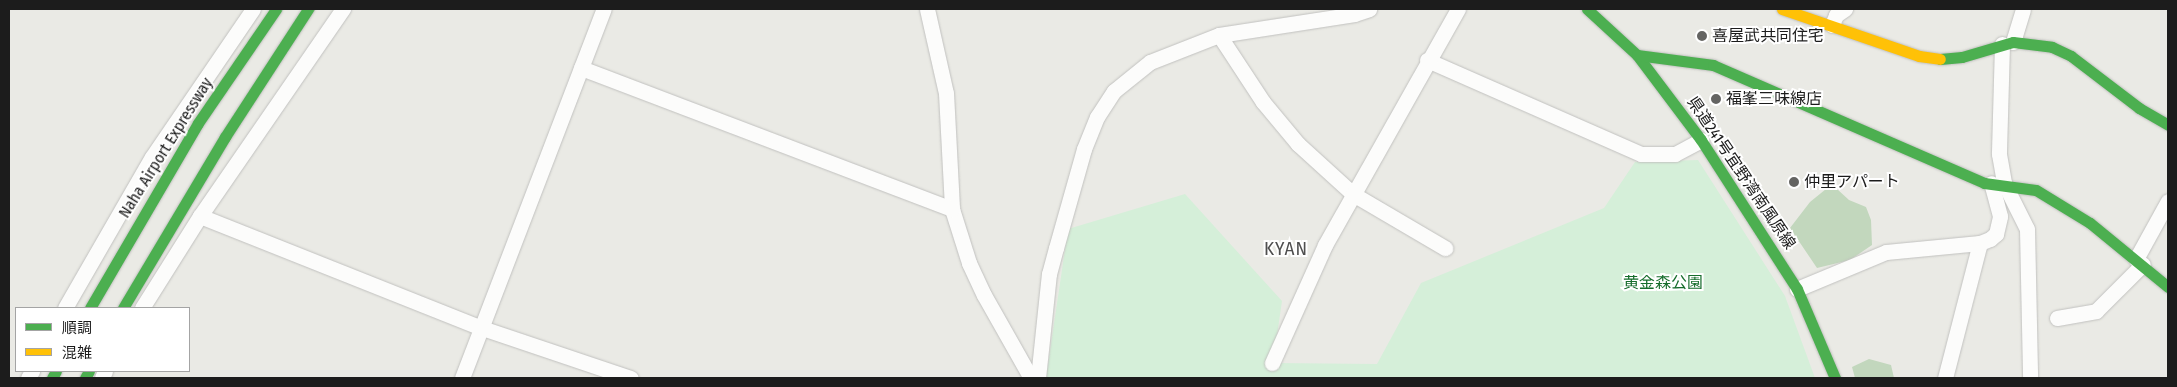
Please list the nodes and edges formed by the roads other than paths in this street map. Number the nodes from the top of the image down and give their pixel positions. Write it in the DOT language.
graph roads {
  1 [pos="253,9"];
  2 [pos="276,9"];
  3 [pos="308,9"];
  4 [pos="343,9"];
  5 [pos="604,9"];
  6 [pos="927,9"];
  7 [pos="1369,9"];
  8 [pos="1458,9"];
  9 [pos="1586,9"];
  10 [pos="1782,9"];
  11 [pos="1845,9"];
  12 [pos="2023,9"];
  13 [pos="1832,25"];
  14 [pos="1219,34"];
  15 [pos="2008,43"];
  16 [pos="1637,55"];
  17 [pos="1427,60"];
  18 [pos="581,68"];
  19 [pos="2168,125"];
  20 [pos="1701,140"];
  21 [pos="1998,183"];
  22 [pos="1353,194"];
  23 [pos="952,210"];
  24 [pos="2166,212"];
  25 [pos="200,216"];
  26 [pos="1980,243"];
  27 [pos="1445,248"];
  28 [pos="2139,261"];
  29 [pos="2168,287"];
  30 [pos="1797,289"];
  31 [pos="66,307"];
  32 [pos="91,307"];
  33 [pos="124,307"];
  34 [pos="143,307"];
  35 [pos="2057,318"];
  36 [pos="482,328"];
  37 [pos="1272,363"];
  38 [pos="462,378"];
  39 [pos="631,378"];
  40 [pos="1031,378"];
  41 [pos="1038,378"];
  42 [pos="1836,378"];
  43 [pos="1944,378"];
  44 [pos="2030,378"];
  1 -- 31 [label="street"];
  2 -- 32 [label="main road, Naha Airport Expressway"];
  3 -- 33 [label="main road"];
  4 -- 25 [label="street"];
  5 -- 18 [label="street"];
  6 -- 23 [label="street"];
  7 -- 14 [label="street"];
  8 -- 17 [label="street"];
  9 -- 16 [label="main road, 県道241号宜野湾南風原線"];
  10 -- 13 [label="main road"];
  11 -- 13 [label="street"];
  12 -- 15 [label="street"];
  13 -- 15 [label="main road"];
  14 -- 22 [label="street"];
  14 -- 41 [label="street"];
  15 -- 19 [label="main road"];
  15 -- 21 [label="street"];
  16 -- 20 [label="main road, 県道241号宜野湾南風原線"];
  16 -- 21 [label="main road"];
  17 -- 20 [label="street"];
  17 -- 22 [label="street"];
  18 -- 23 [label="street"];
  18 -- 36 [label="street"];
  20 -- 30 [label="main road, 県道241号宜野湾南風原線"];
  21 -- 26 [label="street"];
  21 -- 28 [label="main road"];
  21 -- 44 [label="street"];
  22 -- 27 [label="street"];
  22 -- 37 [label="street"];
  23 -- 40 [label="street"];
  24 -- 28 [label="street"];
  25 -- 34 [label="street"];
  25 -- 36 [label="street"];
  26 -- 30 [label="street"];
  26 -- 43 [label="street"];
  28 -- 29 [label="main road"];
  28 -- 35 [label="street"];
  30 -- 42 [label="main road, 県道241号宜野湾南風原線"];
  36 -- 38 [label="street"];
  36 -- 39 [label="street"];
}
